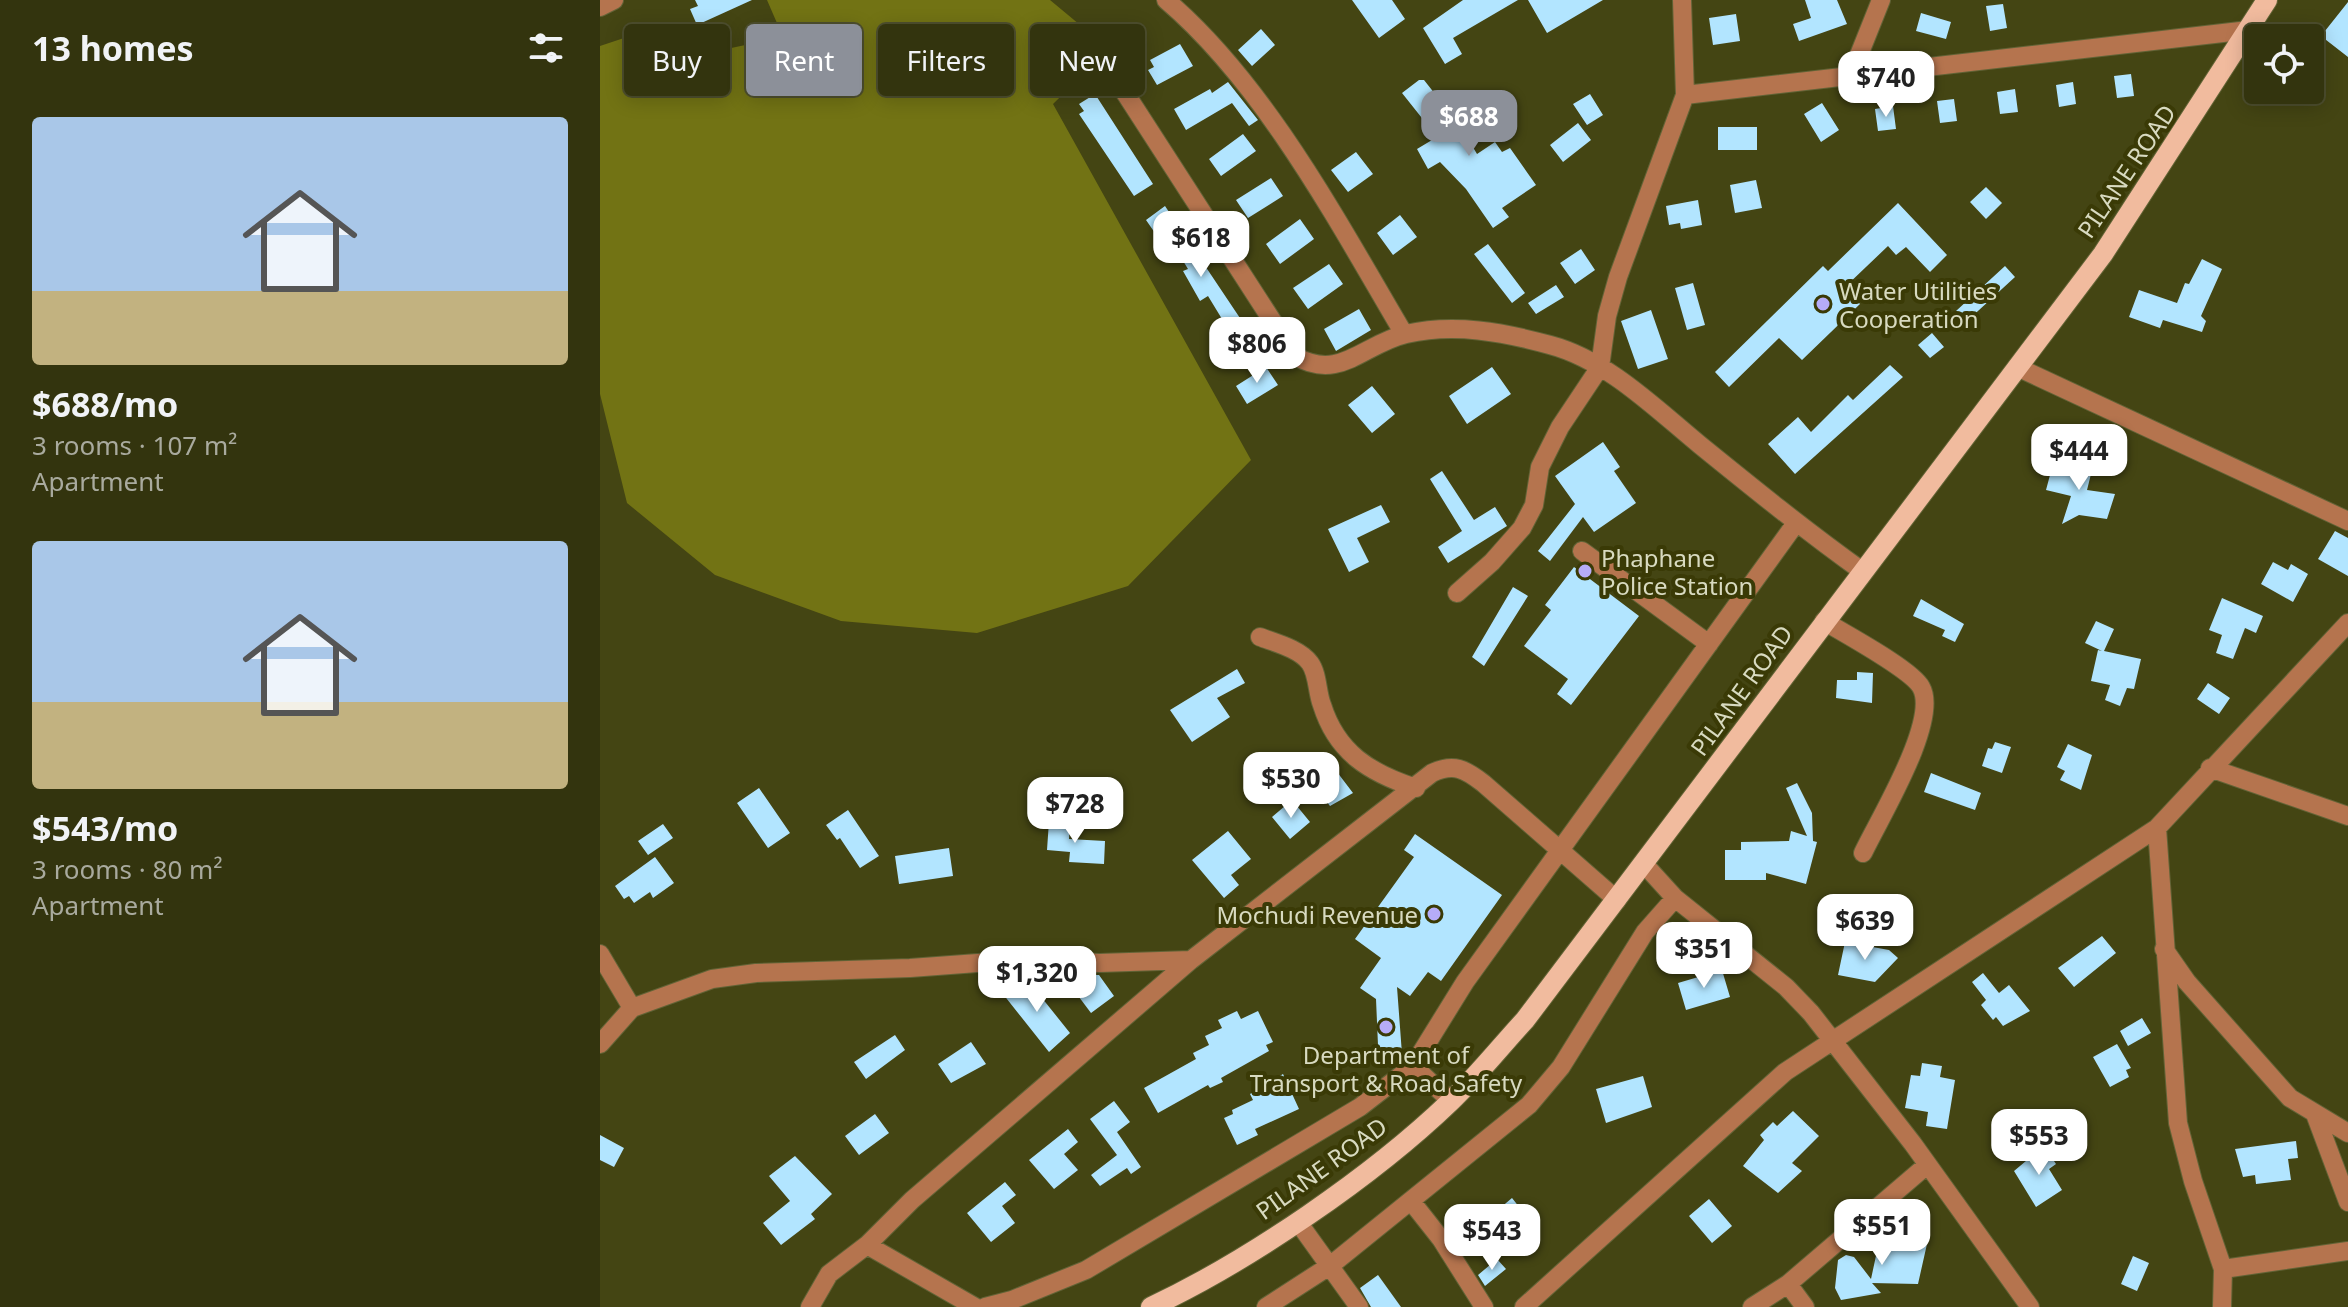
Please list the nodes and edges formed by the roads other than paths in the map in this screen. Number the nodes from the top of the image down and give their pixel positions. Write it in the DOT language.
graph roads {
  1 [pos="614,0"];
  2 [pos="1166,0"];
  3 [pos="1682,0"];
  4 [pos="1881,0"];
  5 [pos="2267,0"];
  6 [pos="600,7"];
  7 [pos="2253,24"];
  8 [pos="2244,31"];
  9 [pos="2244,38"];
  10 [pos="1851,75"];
  11 [pos="1685,95"];
  12 [pos="1127,96"];
  13 [pos="1404,334"];
  14 [pos="1600,367"];
  15 [pos="2017,367"];
  16 [pos="2348,521"];
  17 [pos="1796,523"];
  18 [pos="1582,551"];
  19 [pos="1862,571"];
  20 [pos="1457,593"];
  21 [pos="1824,621"];
  22 [pos="2348,623"];
  23 [pos="1260,637"];
  24 [pos="1709,644"];
  25 [pos="2210,768"];
  26 [pos="1416,788"];
  27 [pos="2348,816"];
  28 [pos="2157,828"];
  29 [pos="1562,850"];
  30 [pos="1863,853"];
  31 [pos="1645,865"];
  32 [pos="1675,898"];
  33 [pos="1617,900"];
  34 [pos="2163,947"];
  35 [pos="600,954"];
  36 [pos="1191,960"];
  37 [pos="632,1008"];
  38 [pos="1831,1039"];
  39 [pos="600,1044"];
  40 [pos="1413,1066"];
  41 [pos="1451,1101"];
  42 [pos="2315,1114"];
  43 [pos="2348,1133"];
  44 [pos="1927,1165"];
  45 [pos="1411,1201"];
  46 [pos="2348,1202"];
  47 [pos="1298,1222"];
  48 [pos="867,1245"];
  49 [pos="2348,1251"];
  50 [pos="1331,1265"];
  51 [pos="2223,1269"];
  52 [pos="1788,1284"];
  53 [pos="2024,1301"];
  54 [pos="810,1307"];
  55 [pos="975,1307"];
  56 [pos="985,1307"];
  57 [pos="1151,1307"];
  58 [pos="1266,1307"];
  59 [pos="1359,1307"];
  60 [pos="1484,1307"];
  61 [pos="1524,1307"];
  62 [pos="1752,1307"];
  63 [pos="1805,1307"];
  64 [pos="2003,1307"];
  65 [pos="2222,1307"];
  1 -- 6 [label="street"];
  2 -- 13 [label="street"];
  3 -- 11 [label="street"];
  4 -- 10 [label="street"];
  5 -- 7 [label="main road, PILANE ROAD"];
  8 -- 10 [label="street"];
  9 -- 15 [label="main road, PILANE ROAD"];
  10 -- 11 [label="street"];
  11 -- 14 [label="street"];
  12 -- 13 [label="street"];
  13 -- 14 [label="street"];
  14 -- 17 [label="street"];
  14 -- 20 [label="street"];
  15 -- 16 [label="street"];
  15 -- 19 [label="main road, PILANE ROAD"];
  17 -- 19 [label="street"];
  17 -- 24 [label="street"];
  18 -- 24 [label="street"];
  19 -- 21 [label="main road, PILANE ROAD"];
  21 -- 30 [label="street"];
  21 -- 31 [label="main road, PILANE ROAD"];
  22 -- 25 [label="street"];
  23 -- 26 [label="street"];
  24 -- 29 [label="street"];
  25 -- 27 [label="street"];
  25 -- 28 [label="street"];
  26 -- 29 [label="street"];
  26 -- 36 [label="street"];
  28 -- 34 [label="street"];
  28 -- 38 [label="street"];
  29 -- 33 [label="street"];
  29 -- 40 [label="street"];
  31 -- 32 [label="street"];
  31 -- 33 [label="main road, PILANE ROAD"];
  32 -- 38 [label="street"];
  32 -- 45 [label="street"];
  33 -- 41 [label="main road, PILANE ROAD"];
  34 -- 42 [label="street"];
  34 -- 51 [label="street"];
  35 -- 37 [label="street"];
  36 -- 37 [label="street"];
  36 -- 48 [label="street"];
  37 -- 39 [label="street"];
  38 -- 44 [label="street"];
  38 -- 61 [label="street"];
  40 -- 41 [label="street"];
  40 -- 56 [label="street"];
  41 -- 47 [label="main road, PILANE ROAD"];
  42 -- 43 [label="street"];
  42 -- 46 [label="street"];
  44 -- 52 [label="street"];
  44 -- 53 [label="street"];
  45 -- 50 [label="street"];
  45 -- 60 [label="street"];
  47 -- 50 [label="street"];
  47 -- 57 [label="main road, PILANE ROAD"];
  48 -- 54 [label="street"];
  48 -- 55 [label="street"];
  49 -- 51 [label="street"];
  50 -- 58 [label="street"];
  50 -- 59 [label="street"];
  51 -- 65 [label="street"];
  52 -- 62 [label="street"];
  52 -- 63 [label="street"];
  53 -- 64 [label="street"];
}
